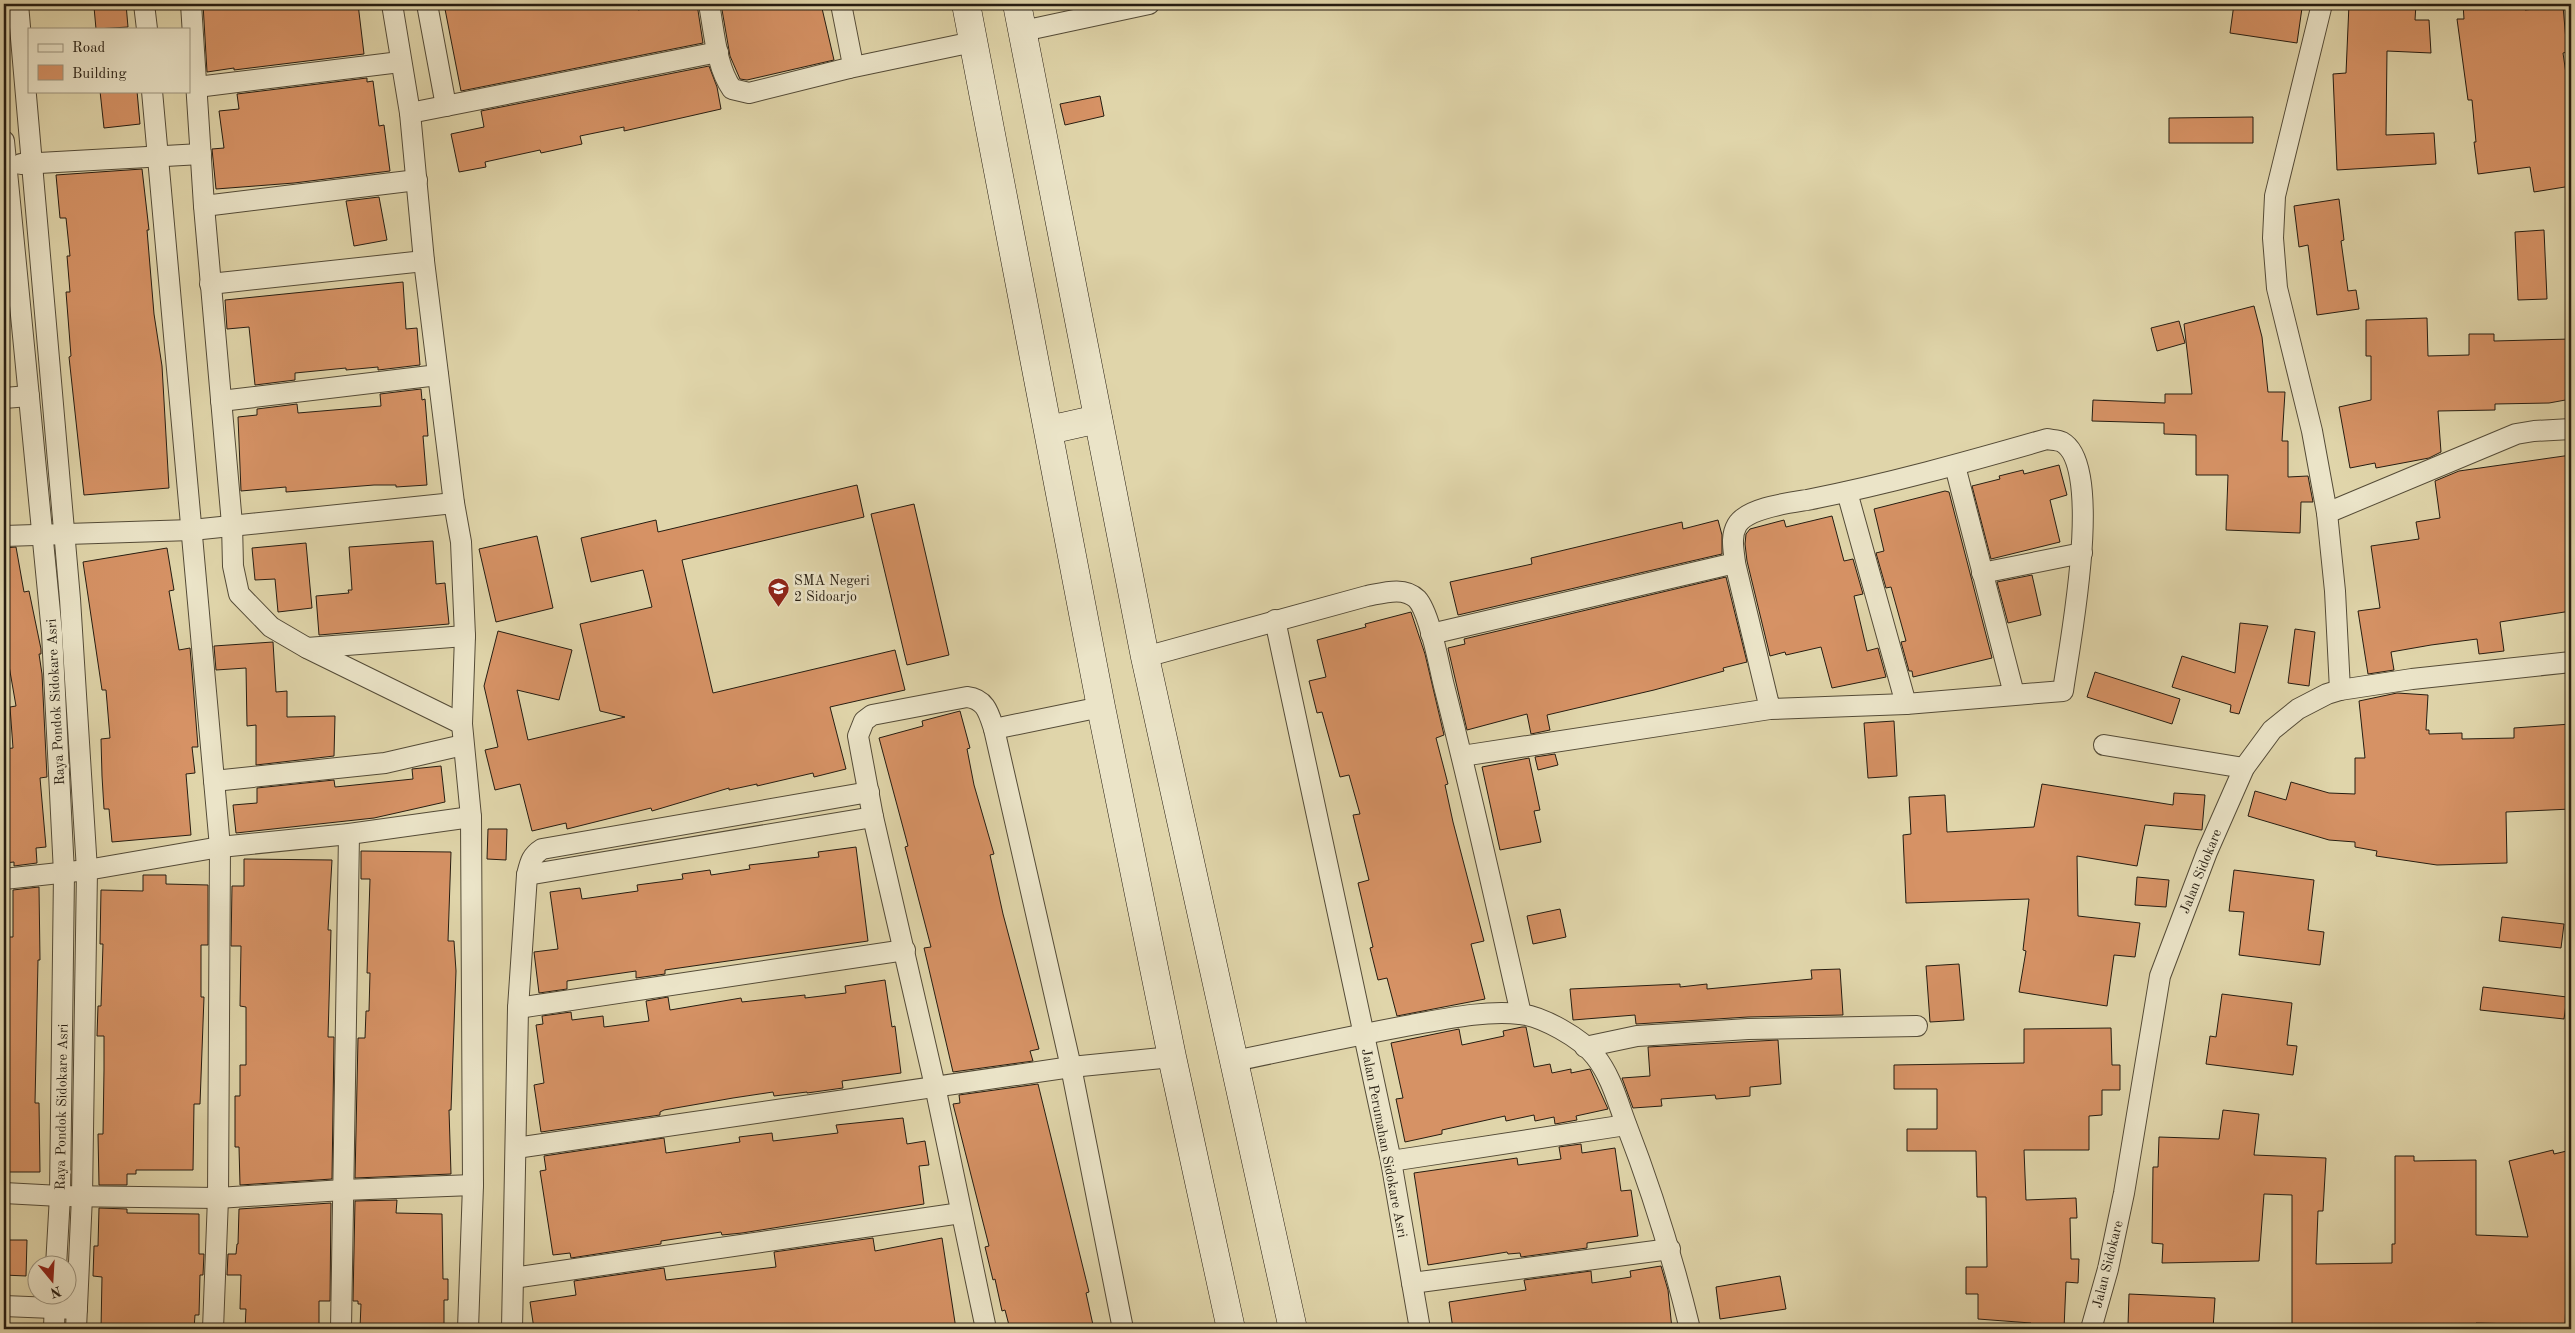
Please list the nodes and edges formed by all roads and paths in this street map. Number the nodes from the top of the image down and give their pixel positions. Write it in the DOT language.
graph roads {
  1 [pos="18,4"];
  2 [pos="144,4"];
  3 [pos="191,4"];
  4 [pos="392,4"];
  5 [pos="427,4"];
  6 [pos="709,4"];
  7 [pos="841,4"];
  8 [pos="966,4"];
  9 [pos="1018,4"];
  10 [pos="1149,4"];
  11 [pos="2322,4"];
  12 [pos="147,28"];
  13 [pos="1023,31"];
  14 [pos="973,42"];
  15 [pos="718,52"];
  16 [pos="400,62"];
  17 [pos="849,68"];
  18 [pos="197,87"];
  19 [pos="152,92"];
  20 [pos="446,106"];
  21 [pos="410,113"];
  22 [pos="4,141"];
  23 [pos="201,154"];
  24 [pos="158,155"];
  25 [pos="32,162"];
  26 [pos="5,166"];
  27 [pos="417,180"];
  28 [pos="204,206"];
  29 [pos="424,262"];
  30 [pos="210,284"];
  31 [pos="438,375"];
  32 [pos="29,396"];
  33 [pos="4,398"];
  34 [pos="221,401"];
  35 [pos="1098,419"];
  36 [pos="2571,429"];
  37 [pos="1049,430"];
  38 [pos="1955,466"];
  39 [pos="1847,492"];
  40 [pos="454,502"];
  41 [pos="2327,513"];
  42 [pos="232,524"];
  43 [pos="192,530"];
  44 [pos="4,536"];
  45 [pos="43,536"];
  46 [pos="66,542"];
  47 [pos="2082,552"];
  48 [pos="1735,563"];
  49 [pos="1982,573"];
  50 [pos="1275,620"];
  51 [pos="1431,634"];
  52 [pos="465,636"];
  53 [pos="307,648"];
  54 [pos="1145,657"];
  55 [pos="2571,662"];
  56 [pos="2340,690"];
  57 [pos="2014,694"];
  58 [pos="1906,704"];
  59 [pos="1101,707"];
  60 [pos="1770,709"];
  61 [pos="462,724"];
  62 [pos="994,729"];
  63 [pos="463,745"];
  64 [pos="2104,745"];
  65 [pos="1462,756"];
  66 [pos="2244,768"];
  67 [pos="214,781"];
  68 [pos="869,792"];
  69 [pos="471,817"];
  70 [pos="873,817"];
  71 [pos="669,827"];
  72 [pos="348,834"];
  73 [pos="220,847"];
  74 [pos="670,850"];
  75 [pos="87,870"];
  76 [pos="64,872"];
  77 [pos="528,875"];
  78 [pos="4,880"];
  79 [pos="905,950"];
  80 [pos="518,1008"];
  81 [pos="1521,1014"];
  82 [pos="1917,1026"];
  83 [pos="1364,1034"];
  84 [pos="1585,1047"];
  85 [pos="1172,1057"];
  86 [pos="1234,1062"];
  87 [pos="1071,1067"];
  88 [pos="935,1086"];
  89 [pos="1626,1125"];
  90 [pos="516,1148"];
  91 [pos="1391,1161"];
  92 [pos="473,1186"];
  93 [pos="343,1190"];
  94 [pos="4,1193"];
  95 [pos="60,1196"];
  96 [pos="82,1196"];
  97 [pos="218,1198"];
  98 [pos="961,1213"];
  99 [pos="1670,1249"];
  100 [pos="57,1256"];
  101 [pos="513,1278"];
  102 [pos="1412,1283"];
  103 [pos="28,1304"];
  104 [pos="4,1306"];
  105 [pos="54,1306"];
  106 [pos="68,1306"];
  107 [pos="77,1309"];
  108 [pos="54,1329"];
  109 [pos="76,1329"];
  110 [pos="213,1329"];
  111 [pos="341,1329"];
  112 [pos="468,1329"];
  113 [pos="512,1329"];
  114 [pos="986,1329"];
  115 [pos="1123,1329"];
  116 [pos="1231,1329"];
  117 [pos="1293,1329"];
  118 [pos="1420,1329"];
  119 [pos="1690,1329"];
  120 [pos="2091,1329"];
  1 -- 25 [label="street, Raya Pondok Sidokare Asri"];
  2 -- 12 [label="street"];
  3 -- 18 [label="street"];
  4 -- 16 [label="street"];
  5 -- 20 [label="street"];
  6 -- 15 [label="street"];
  7 -- 17 [label="street"];
  8 -- 14 [label="main road"];
  9 -- 13 [label="main road"];
  10 -- 13 [label="street"];
  11 -- 41 [label="street"];
  13 -- 35 [label="main road"];
  14 -- 17 [label="street"];
  14 -- 37 [label="main road"];
  15 -- 17 [label="street"];
  15 -- 20 [label="street"];
  16 -- 18 [label="street"];
  16 -- 21 [label="street"];
  18 -- 23 [label="street"];
  19 -- 24 [label="street"];
  20 -- 21 [label="street"];
  21 -- 27 [label="street"];
  22 -- 26 [label="street, Raya Pondok Sidokare Asri"];
  23 -- 24 [label="street"];
  23 -- 28 [label="street"];
  24 -- 25 [label="street"];
  24 -- 43 [label="street"];
  25 -- 26 [label="street"];
  25 -- 46 [label="street, Raya Pondok Sidokare Asri"];
  26 -- 32 [label="street, Raya Pondok Sidokare Asri"];
  27 -- 28 [label="street"];
  27 -- 29 [label="street"];
  28 -- 30 [label="street"];
  29 -- 30 [label="street"];
  29 -- 31 [label="street"];
  30 -- 34 [label="street"];
  31 -- 34 [label="street"];
  31 -- 40 [label="street"];
  32 -- 33 [label="street"];
  32 -- 45 [label="street, Raya Pondok Sidokare Asri"];
  34 -- 42 [label="street"];
  35 -- 37 [label="main road"];
  35 -- 54 [label="main road"];
  36 -- 41 [label="street"];
  37 -- 59 [label="main road"];
  38 -- 39 [label="street"];
  38 -- 47 [label="street"];
  38 -- 49 [label="street"];
  39 -- 48 [label="street"];
  39 -- 58 [label="street"];
  40 -- 42 [label="street"];
  40 -- 52 [label="street"];
  41 -- 56 [label="street"];
  42 -- 43 [label="street"];
  42 -- 53 [label="street"];
  43 -- 46 [label="street"];
  43 -- 67 [label="street"];
  44 -- 45 [label="street"];
  45 -- 46 [label="street"];
  45 -- 76 [label="street, Raya Pondok Sidokare Asri"];
  46 -- 75 [label="street, Raya Pondok Sidokare Asri"];
  47 -- 49 [label="street"];
  47 -- 57 [label="street"];
  48 -- 51 [label="street"];
  48 -- 60 [label="street"];
  49 -- 57 [label="street"];
  50 -- 51 [label="street"];
  50 -- 54 [label="street"];
  50 -- 83 [label="street"];
  51 -- 65 [label="street"];
  52 -- 53 [label="street"];
  52 -- 61 [label="street"];
  53 -- 61 [label="street"];
  54 -- 86 [label="main road"];
  55 -- 56 [label="street, Jalan Sidokare"];
  56 -- 66 [label="street, Jalan Sidokare"];
  57 -- 58 [label="street"];
  58 -- 60 [label="street"];
  59 -- 62 [label="street"];
  59 -- 85 [label="main road"];
  60 -- 65 [label="street"];
  61 -- 63 [label="street"];
  62 -- 68 [label="street"];
  62 -- 87 [label="street"];
  63 -- 67 [label="street"];
  63 -- 69 [label="street"];
  64 -- 66 [label="street"];
  65 -- 81 [label="street"];
  66 -- 120 [label="street, Jalan Sidokare"];
  67 -- 73 [label="street"];
  68 -- 70 [label="street"];
  68 -- 71 [label="street"];
  69 -- 72 [label="street"];
  69 -- 92 [label="street"];
  70 -- 74 [label="street"];
  70 -- 79 [label="street"];
  71 -- 74 [label="street"];
  71 -- 77 [label="street"];
  72 -- 73 [label="street"];
  72 -- 93 [label="street"];
  73 -- 75 [label="street"];
  73 -- 97 [label="street"];
  74 -- 77 [label="street"];
  75 -- 76 [label="street"];
  75 -- 96 [label="street, Raya Pondok Sidokare Asri"];
  76 -- 78 [label="street"];
  76 -- 95 [label="street, Raya Pondok Sidokare Asri"];
  77 -- 80 [label="street"];
  79 -- 80 [label="street"];
  79 -- 88 [label="street"];
  80 -- 90 [label="street"];
  81 -- 83 [label="street, Jalan Perumahan Sidokare Asri"];
  81 -- 84 [label="street, Jalan Perumahan Sidokare Asri"];
  82 -- 84 [label="street"];
  83 -- 86 [label="street"];
  83 -- 91 [label="street, Jalan Perumahan Sidokare Asri"];
  84 -- 89 [label="street, Jalan Perumahan Sidokare Asri"];
  85 -- 87 [label="street"];
  85 -- 116 [label="main road"];
  86 -- 117 [label="main road"];
  87 -- 88 [label="street"];
  87 -- 115 [label="street"];
  88 -- 90 [label="street"];
  88 -- 98 [label="street"];
  89 -- 91 [label="street"];
  89 -- 99 [label="street, Jalan Perumahan Sidokare Asri"];
  90 -- 101 [label="street"];
  91 -- 102 [label="street, Jalan Perumahan Sidokare Asri"];
  92 -- 93 [label="street"];
  92 -- 112 [label="street"];
  93 -- 97 [label="street"];
  93 -- 111 [label="street"];
  94 -- 95 [label="street"];
  95 -- 96 [label="street"];
  95 -- 100 [label="street, Raya Pondok Sidokare Asri"];
  96 -- 97 [label="street"];
  96 -- 107 [label="street, Raya Pondok Sidokare Asri"];
  97 -- 110 [label="street"];
  98 -- 101 [label="street"];
  98 -- 114 [label="street"];
  99 -- 102 [label="street"];
  99 -- 119 [label="street, Jalan Perumahan Sidokare Asri"];
  101 -- 113 [label="street"];
  102 -- 118 [label="street, Jalan Perumahan Sidokare Asri"];
  103 -- 104 [label="street"];
  105 -- 108 [label="street"];
  106 -- 107 [label="street"];
  107 -- 109 [label="street, Raya Pondok Sidokare Asri"];
}
